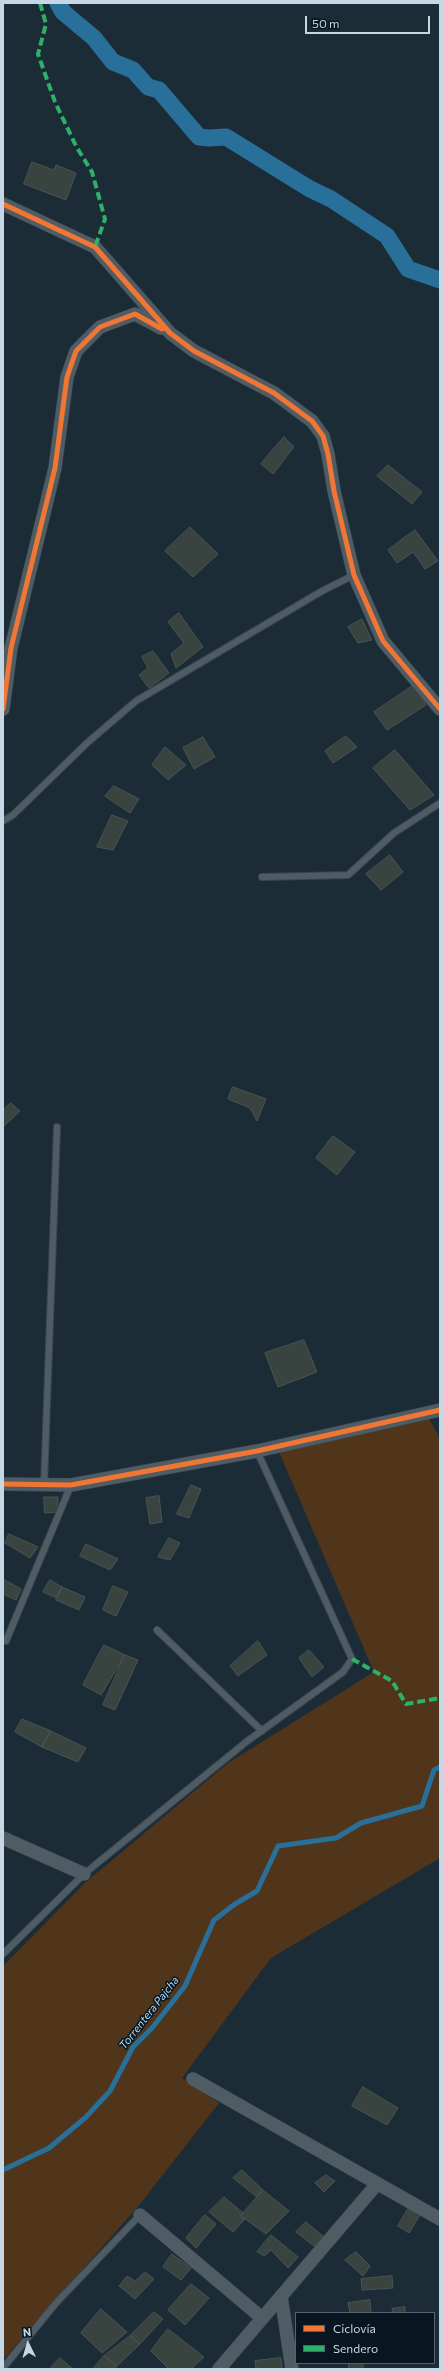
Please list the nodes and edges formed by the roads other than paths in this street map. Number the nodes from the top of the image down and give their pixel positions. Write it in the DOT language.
graph roads {
  1 [pos="3,204"];
  2 [pos="170,333"];
  3 [pos="354,575"];
  4 [pos="3,709"];
  5 [pos="440,709"];
  6 [pos="440,802"];
  7 [pos="3,821"];
  8 [pos="262,877"];
  9 [pos="57,1127"];
  10 [pos="440,1410"];
  11 [pos="256,1450"];
  12 [pos="3,1484"];
  13 [pos="71,1485"];
  14 [pos="44,1486"];
  15 [pos="157,1630"];
  16 [pos="3,1640"];
  17 [pos="262,1730"];
  18 [pos="3,1838"];
  19 [pos="84,1874"];
  20 [pos="3,1954"];
  21 [pos="194,2079"];
  22 [pos="377,2184"];
  23 [pos="140,2215"];
  24 [pos="440,2219"];
  25 [pos="282,2296"];
  26 [pos="262,2318"];
  27 [pos="3,2368"];
  28 [pos="219,2369"];
  29 [pos="292,2369"];
  1 -- 2 [label="street"];
  2 -- 3 [label="street"];
  2 -- 4 [label="street"];
  3 -- 5 [label="street"];
  3 -- 7 [label="lane"];
  6 -- 8 [label="lane"];
  9 -- 14 [label="lane"];
  10 -- 11 [label="street"];
  11 -- 13 [label="street"];
  11 -- 17 [label="lane"];
  12 -- 14 [label="street"];
  13 -- 14 [label="street"];
  13 -- 16 [label="lane"];
  15 -- 17 [label="lane"];
  17 -- 19 [label="lane"];
  18 -- 19 [label="street"];
  19 -- 20 [label="lane"];
  21 -- 22 [label="street"];
  22 -- 24 [label="street"];
  22 -- 25 [label="street"];
  23 -- 26 [label="street"];
  23 -- 27 [label="lane"];
  25 -- 26 [label="street"];
  25 -- 29 [label="street"];
  26 -- 28 [label="street"];
}
